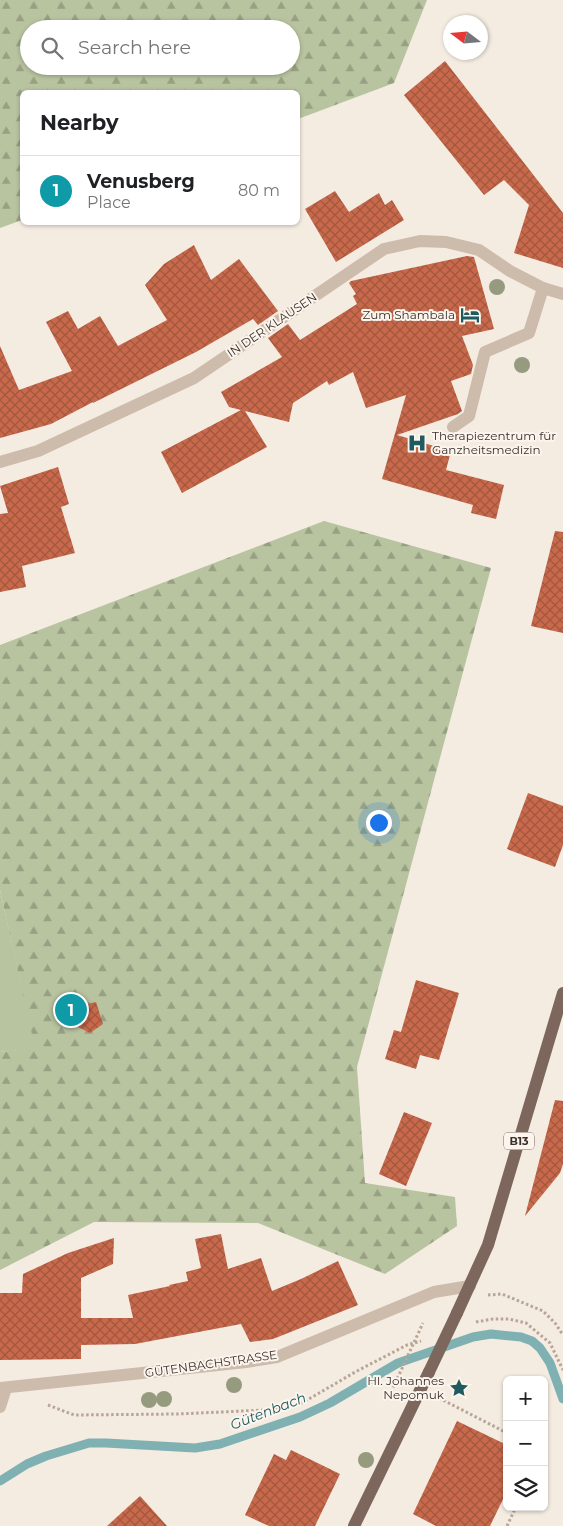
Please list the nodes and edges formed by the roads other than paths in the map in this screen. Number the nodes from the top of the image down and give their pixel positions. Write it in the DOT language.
graph roads {
  1 [pos="543,288"];
  2 [pos="563,294"];
  3 [pos="452,427"];
  4 [pos="0,462"];
  5 [pos="563,993"];
  6 [pos="470,1286"];
  7 [pos="3,1388"];
  8 [pos="0,1407"];
  9 [pos="354,1526"];
  1 -- 2 [label="street, IN DER KLAUSEN"];
  1 -- 3 [label="street"];
  1 -- 4 [label="street, IN DER KLAUSEN"];
  5 -- 6 [label="main road, B13"];
  6 -- 7 [label="street, GÜTENBACHSTRASSE"];
  6 -- 9 [label="main road, B13, bridge"];
  7 -- 8 [label="street"];
}
